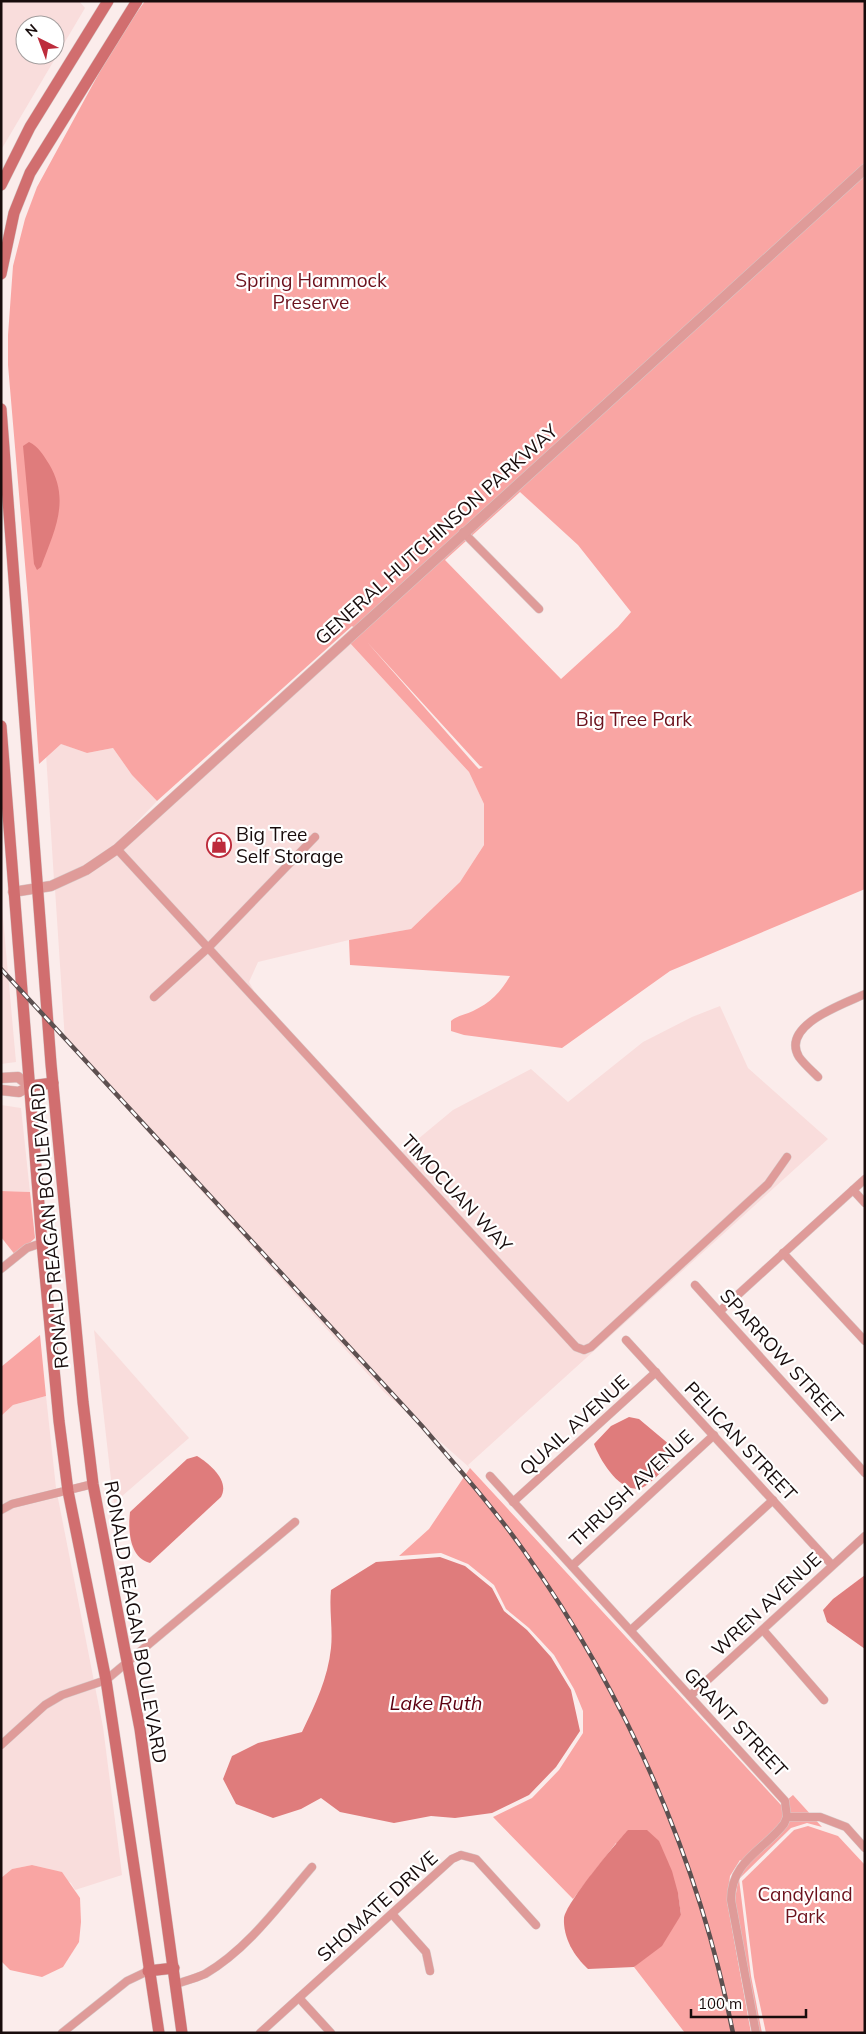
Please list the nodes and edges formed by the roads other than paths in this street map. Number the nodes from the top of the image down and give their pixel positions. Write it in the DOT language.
graph roads {
  1 [pos="108,1"];
  2 [pos="136,1"];
  3 [pos="865,169"];
  4 [pos="1,186"];
  5 [pos="1,274"];
  6 [pos="1,409"];
  7 [pos="463,532"];
  8 [pos="539,609"];
  9 [pos="1,726"];
  10 [pos="315,837"];
  11 [pos="117,849"];
  12 [pos="38,888"];
  13 [pos="13,892"];
  14 [pos="208,948"];
  15 [pos="865,994"];
  16 [pos="154,997"];
  17 [pos="818,1077"];
  18 [pos="1,1078"];
  19 [pos="53,1083"];
  20 [pos="30,1086"];
  21 [pos="1,1090"];
  22 [pos="787,1157"];
  23 [pos="865,1179"];
  24 [pos="853,1190"];
  25 [pos="865,1203"];
  26 [pos="42,1243"];
  27 [pos="783,1253"];
  28 [pos="1,1269"];
  29 [pos="695,1284"];
  30 [pos="720,1311"];
  31 [pos="626,1340"];
  32 [pos="865,1342"];
  33 [pos="656,1372"];
  34 [pos="714,1434"];
  35 [pos="865,1473"];
  36 [pos="490,1476"];
  37 [pos="93,1484"];
  38 [pos="68,1491"];
  39 [pos="773,1500"];
  40 [pos="513,1502"];
  41 [pos="1,1510"];
  42 [pos="295,1522"];
  43 [pos="865,1536"];
  44 [pos="832,1565"];
  45 [pos="572,1566"];
  46 [pos="631,1630"];
  47 [pos="763,1630"];
  48 [pos="128,1661"];
  49 [pos="106,1680"];
  50 [pos="690,1696"];
  51 [pos="824,1700"];
  52 [pos="1,1745"];
  53 [pos="787,1817"];
  54 [pos="865,1848"];
  55 [pos="312,1867"];
  56 [pos="392,1914"];
  57 [pos="536,1925"];
  58 [pos="174,1968"];
  59 [pos="148,1971"];
  60 [pos="430,1971"];
  61 [pos="176,1984"];
  62 [pos="299,1998"];
  63 [pos="62,2033"];
  64 [pos="159,2033"];
  65 [pos="182,2033"];
  66 [pos="260,2033"];
  67 [pos="331,2033"];
  68 [pos="756,2033"];
  1 -- 4 [label="main road"];
  2 -- 5 [label="main road"];
  3 -- 7 [label="street, GENERAL HUTCHINSON PARKWAY"];
  6 -- 12 [label="main road, RONALD REAGAN BOULEVARD"];
  7 -- 8 [label="street"];
  7 -- 11 [label="street, GENERAL HUTCHINSON PARKWAY"];
  9 -- 13 [label="main road, RONALD REAGAN BOULEVARD"];
  10 -- 14 [label="street"];
  11 -- 12 [label="street, GENERAL HUTCHINSON PARKWAY"];
  11 -- 14 [label="street, TIMOCUAN WAY"];
  12 -- 13 [label="street, GENERAL HUTCHINSON PARKWAY"];
  12 -- 19 [label="main road, RONALD REAGAN BOULEVARD"];
  13 -- 20 [label="main road, RONALD REAGAN BOULEVARD"];
  14 -- 16 [label="street"];
  14 -- 22 [label="street, TIMOCUAN WAY"];
  15 -- 17 [label="street"];
  18 -- 20 [label="street"];
  19 -- 20 [label="main road"];
  19 -- 37 [label="main road, RONALD REAGAN BOULEVARD"];
  20 -- 21 [label="street"];
  20 -- 26 [label="main road, RONALD REAGAN BOULEVARD"];
  23 -- 24 [label="street"];
  24 -- 25 [label="street"];
  24 -- 27 [label="street"];
  26 -- 28 [label="street"];
  26 -- 38 [label="main road, RONALD REAGAN BOULEVARD"];
  27 -- 30 [label="street"];
  27 -- 32 [label="street"];
  29 -- 30 [label="street, SPARROW STREET"];
  30 -- 35 [label="street, SPARROW STREET"];
  31 -- 33 [label="street, PELICAN STREET"];
  33 -- 34 [label="street, PELICAN STREET"];
  33 -- 40 [label="street, QUAIL AVENUE"];
  34 -- 39 [label="street, PELICAN STREET"];
  34 -- 45 [label="street, THRUSH AVENUE"];
  36 -- 40 [label="street, GRANT STREET"];
  37 -- 38 [label="street"];
  37 -- 48 [label="main road, RONALD REAGAN BOULEVARD"];
  38 -- 41 [label="street"];
  38 -- 49 [label="main road, RONALD REAGAN BOULEVARD"];
  39 -- 44 [label="street, PELICAN STREET"];
  39 -- 46 [label="street"];
  40 -- 45 [label="street, GRANT STREET"];
  42 -- 48 [label="street"];
  43 -- 44 [label="street, WREN AVENUE"];
  44 -- 47 [label="street, WREN AVENUE"];
  45 -- 46 [label="street, GRANT STREET"];
  46 -- 50 [label="street, GRANT STREET"];
  47 -- 50 [label="street, WREN AVENUE"];
  47 -- 51 [label="street"];
  48 -- 49 [label="street"];
  48 -- 58 [label="main road, RONALD REAGAN BOULEVARD"];
  49 -- 52 [label="street"];
  49 -- 59 [label="main road, RONALD REAGAN BOULEVARD"];
  50 -- 53 [label="street, GRANT STREET"];
  53 -- 54 [label="street"];
  53 -- 68 [label="street"];
  55 -- 61 [label="street"];
  56 -- 57 [label="street, SHOMATE DRIVE"];
  56 -- 60 [label="street"];
  56 -- 62 [label="street, SHOMATE DRIVE"];
  58 -- 59 [label="main road"];
  58 -- 61 [label="main road, RONALD REAGAN BOULEVARD"];
  59 -- 63 [label="street"];
  59 -- 64 [label="main road, RONALD REAGAN BOULEVARD"];
  61 -- 65 [label="main road, RONALD REAGAN BOULEVARD"];
  62 -- 66 [label="street, SHOMATE DRIVE"];
  62 -- 67 [label="street"];
}
